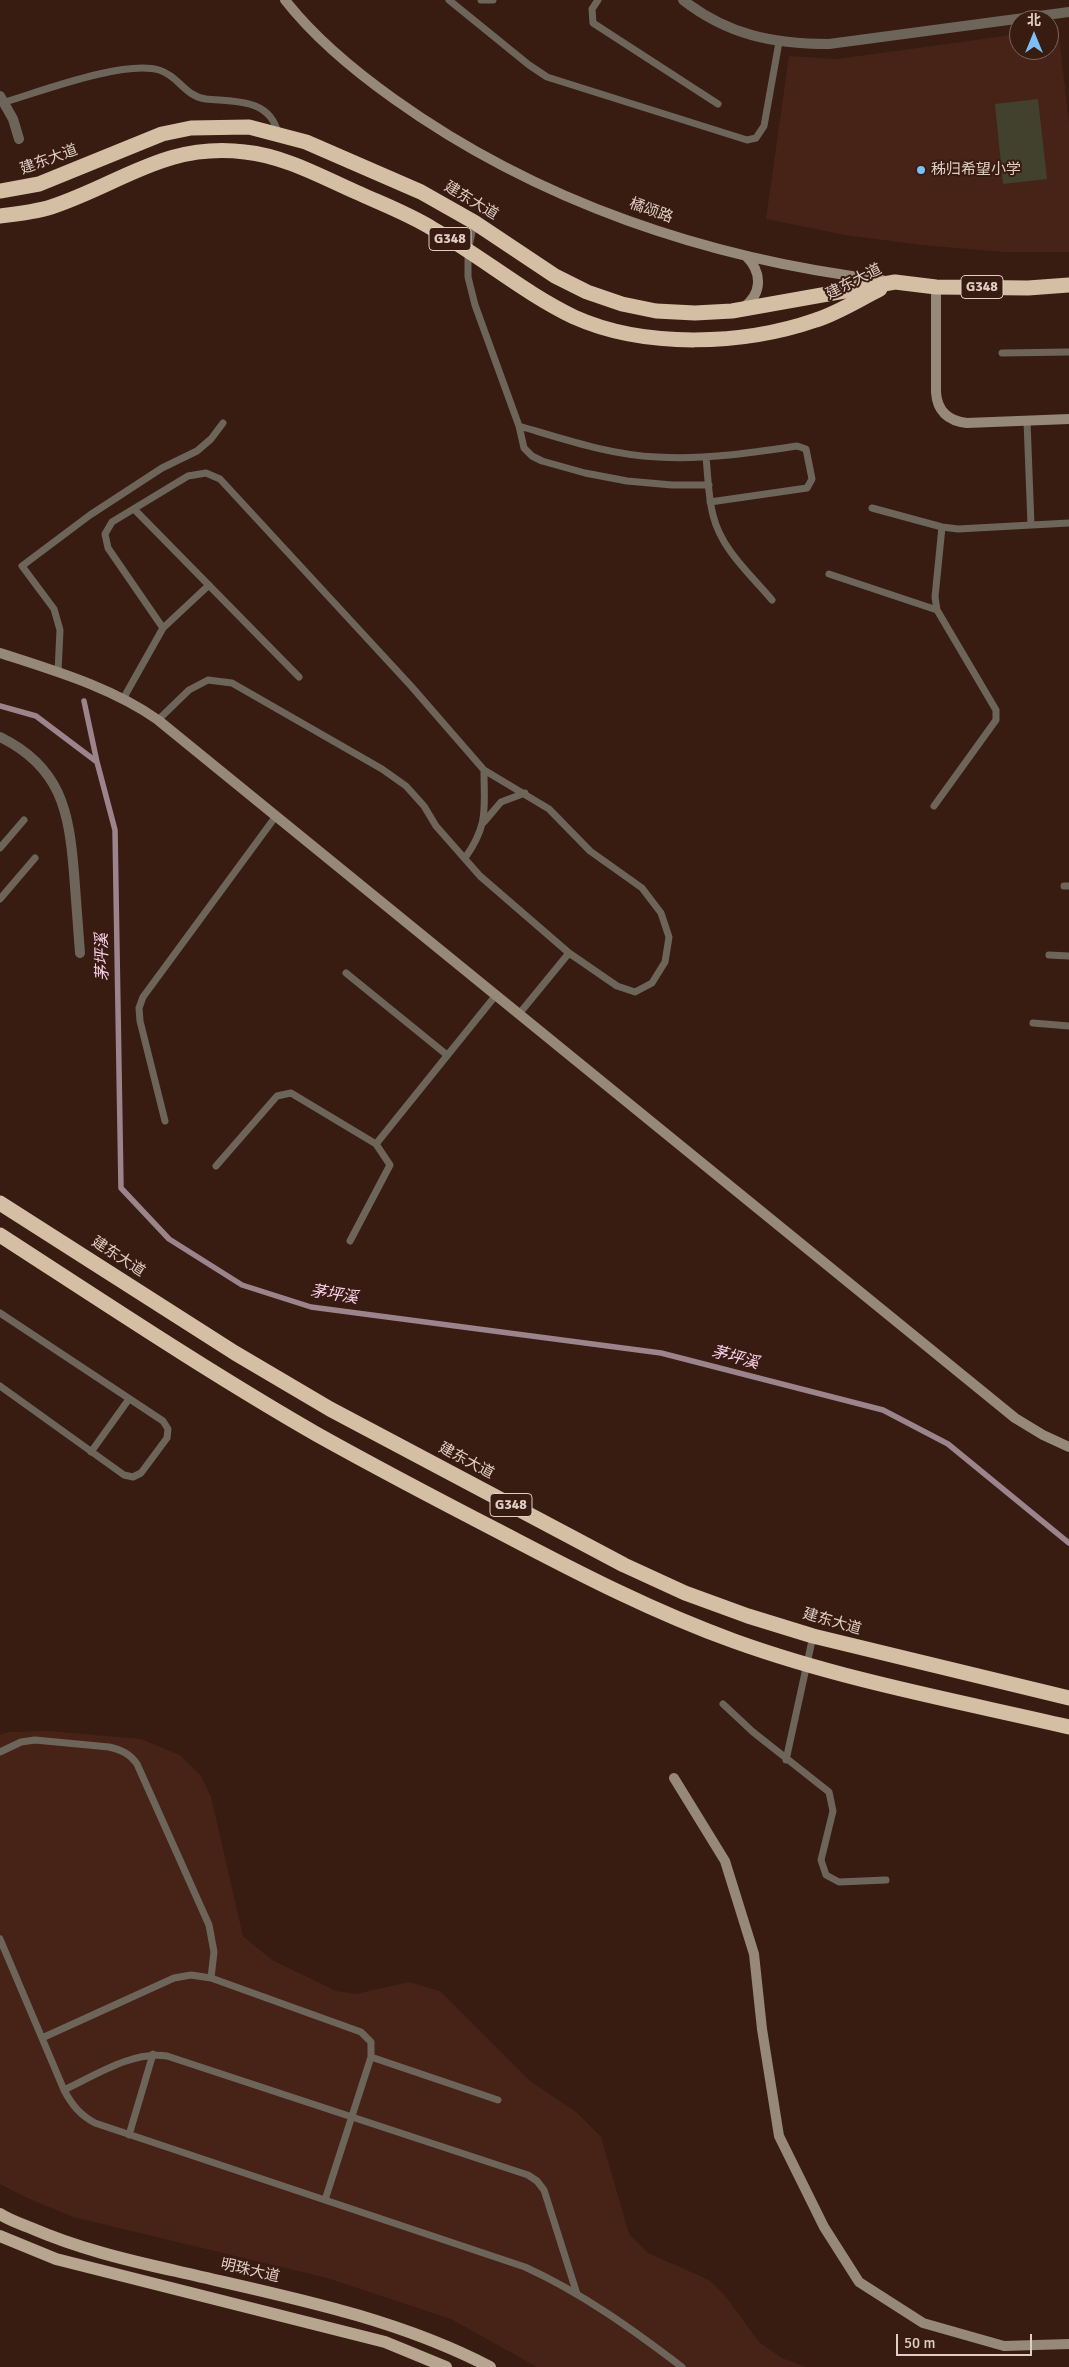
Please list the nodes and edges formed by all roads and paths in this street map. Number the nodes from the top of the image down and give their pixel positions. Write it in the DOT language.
graph roads {
  1 [pos="285,0"];
  2 [pos="449,0"];
  3 [pos="481,0"];
  4 [pos="493,0"];
  5 [pos="598,0"];
  6 [pos="683,0"];
  7 [pos="1069,12"];
  8 [pos="779,42"];
  9 [pos="2,99"];
  10 [pos="718,104"];
  11 [pos="278,133"];
  12 [pos="19,139"];
  13 [pos="0,191"];
  14 [pos="0,216"];
  15 [pos="474,222"];
  16 [pos="468,251"];
  17 [pos="746,256"];
  18 [pos="895,282"];
  19 [pos="1069,285"];
  20 [pos="936,286"];
  21 [pos="732,311"];
  22 [pos="1069,352"];
  23 [pos="1002,353"];
  24 [pos="1069,419"];
  25 [pos="1028,421"];
  26 [pos="223,423"];
  27 [pos="519,426"];
  28 [pos="706,457"];
  29 [pos="709,485"];
  30 [pos="710,502"];
  31 [pos="872,508"];
  32 [pos="134,509"];
  33 [pos="1069,523"];
  34 [pos="1031,525"];
  35 [pos="942,527"];
  36 [pos="829,574"];
  37 [pos="210,585"];
  38 [pos="772,600"];
  39 [pos="937,610"];
  40 [pos="163,628"];
  41 [pos="0,654"];
  42 [pos="58,672"];
  43 [pos="299,677"];
  44 [pos="123,699"];
  45 [pos="158,720"];
  46 [pos="0,737"];
  47 [pos="484,770"];
  48 [pos="525,793"];
  49 [pos="934,806"];
  50 [pos="276,816"];
  51 [pos="24,820"];
  52 [pos="484,822"];
  53 [pos="2,843"];
  54 [pos="35,858"];
  55 [pos="465,858"];
  56 [pos="0,899"];
  57 [pos="80,953"];
  58 [pos="568,953"];
  59 [pos="1049,955"];
  60 [pos="1069,956"];
  61 [pos="346,973"];
  62 [pos="496,995"];
  63 [pos="519,1014"];
  64 [pos="1033,1022"];
  65 [pos="1069,1026"];
  66 [pos="447,1056"];
  67 [pos="165,1121"];
  68 [pos="376,1144"];
  69 [pos="216,1166"];
  70 [pos="0,1203"];
  71 [pos="0,1235"];
  72 [pos="350,1241"];
  73 [pos="0,1313"];
  74 [pos="0,1386"];
  75 [pos="129,1399"];
  76 [pos="1069,1447"];
  77 [pos="91,1452"];
  78 [pos="813,1636"];
  79 [pos="807,1665"];
  80 [pos="1069,1698"];
  81 [pos="723,1704"];
  82 [pos="1069,1727"];
  83 [pos="0,1752"];
  84 [pos="786,1760"];
  85 [pos="674,1778"];
  86 [pos="886,1880"];
  87 [pos="0,1939"];
  88 [pos="210,1978"];
  89 [pos="42,2038"];
  90 [pos="153,2054"];
  91 [pos="371,2057"];
  92 [pos="64,2090"];
  93 [pos="498,2100"];
  94 [pos="352,2117"];
  95 [pos="129,2135"];
  96 [pos="325,2200"];
  97 [pos="0,2214"];
  98 [pos="0,2236"];
  99 [pos="577,2294"];
  100 [pos="1069,2344"];
  101 [pos="446,2367"];
  102 [pos="490,2367"];
  103 [pos="682,2367"];
  1 -- 17 [label="street, 橘颂路"];
  2 -- 8 [label="lane"];
  3 -- 4 [label="lane"];
  5 -- 10 [label="lane"];
  6 -- 8 [label="street"];
  7 -- 8 [label="street"];
  9 -- 11 [label="lane"];
  9 -- 12 [label="street"];
  11 -- 13 [label="highway, 建东大道 / G348"];
  11 -- 15 [label="highway, 建东大道 / G348"];
  14 -- 16 [label="highway, 建东大道 / G348"];
  15 -- 16 [label="lane"];
  15 -- 21 [label="highway, 建东大道 / G348"];
  16 -- 18 [label="highway, 建东大道 / G348"];
  16 -- 27 [label="lane"];
  17 -- 18 [label="street, 橘颂路"];
  17 -- 21 [label="street"];
  18 -- 20 [label="highway, 橘颂路 / G348"];
  18 -- 21 [label="highway, 建东大道 / G348"];
  19 -- 20 [label="highway, 橘颂路 / G348"];
  20 -- 25 [label="street"];
  22 -- 23 [label="lane"];
  24 -- 25 [label="street"];
  25 -- 34 [label="lane"];
  26 -- 42 [label="lane"];
  27 -- 28 [label="lane"];
  27 -- 29 [label="lane"];
  28 -- 29 [label="lane"];
  28 -- 30 [label="lane"];
  29 -- 30 [label="lane"];
  30 -- 38 [label="lane"];
  31 -- 35 [label="lane"];
  32 -- 37 [label="lane"];
  32 -- 40 [label="lane"];
  32 -- 47 [label="lane"];
  33 -- 34 [label="lane"];
  34 -- 35 [label="lane"];
  35 -- 39 [label="lane"];
  36 -- 39 [label="lane"];
  37 -- 40 [label="lane"];
  37 -- 43 [label="lane"];
  39 -- 49 [label="lane"];
  40 -- 44 [label="lane"];
  41 -- 42 [label="street"];
  42 -- 44 [label="street"];
  44 -- 45 [label="street"];
  45 -- 50 [label="street"];
  45 -- 55 [label="lane"];
  46 -- 57 [label="street"];
  47 -- 48 [label="lane"];
  47 -- 52 [label="lane"];
  48 -- 52 [label="lane"];
  48 -- 58 [label="lane"];
  50 -- 62 [label="street"];
  50 -- 67 [label="lane"];
  51 -- 53 [label="lane"];
  52 -- 55 [label="lane"];
  54 -- 56 [label="lane"];
  55 -- 58 [label="lane"];
  58 -- 63 [label="lane"];
  59 -- 60 [label="lane"];
  61 -- 66 [label="lane"];
  62 -- 63 [label="street"];
  62 -- 66 [label="lane"];
  63 -- 76 [label="street"];
  64 -- 65 [label="lane"];
  66 -- 68 [label="lane"];
  68 -- 69 [label="lane"];
  68 -- 72 [label="lane"];
  70 -- 78 [label="highway, 建东大道 / G348"];
  71 -- 79 [label="highway, G348"];
  73 -- 75 [label="lane"];
  74 -- 77 [label="lane"];
  75 -- 77 [label="lane"];
  75 -- 77 [label="lane"];
  78 -- 79 [label="lane"];
  78 -- 80 [label="highway, 建东大道 / G348"];
  79 -- 82 [label="highway, G348"];
  79 -- 84 [label="lane"];
  81 -- 84 [label="lane"];
  83 -- 88 [label="lane"];
  84 -- 86 [label="lane"];
  85 -- 100 [label="street"];
  87 -- 89 [label="lane"];
  88 -- 89 [label="lane"];
  88 -- 91 [label="lane"];
  89 -- 92 [label="lane"];
  90 -- 92 [label="lane"];
  90 -- 94 [label="lane"];
  90 -- 95 [label="lane"];
  91 -- 93 [label="lane"];
  91 -- 94 [label="lane"];
  92 -- 95 [label="lane"];
  94 -- 96 [label="lane"];
  94 -- 99 [label="lane"];
  95 -- 96 [label="lane"];
  96 -- 99 [label="lane"];
  97 -- 102 [label="main road, 明珠大道"];
  98 -- 101 [label="main road"];
  99 -- 103 [label="lane"];
}
